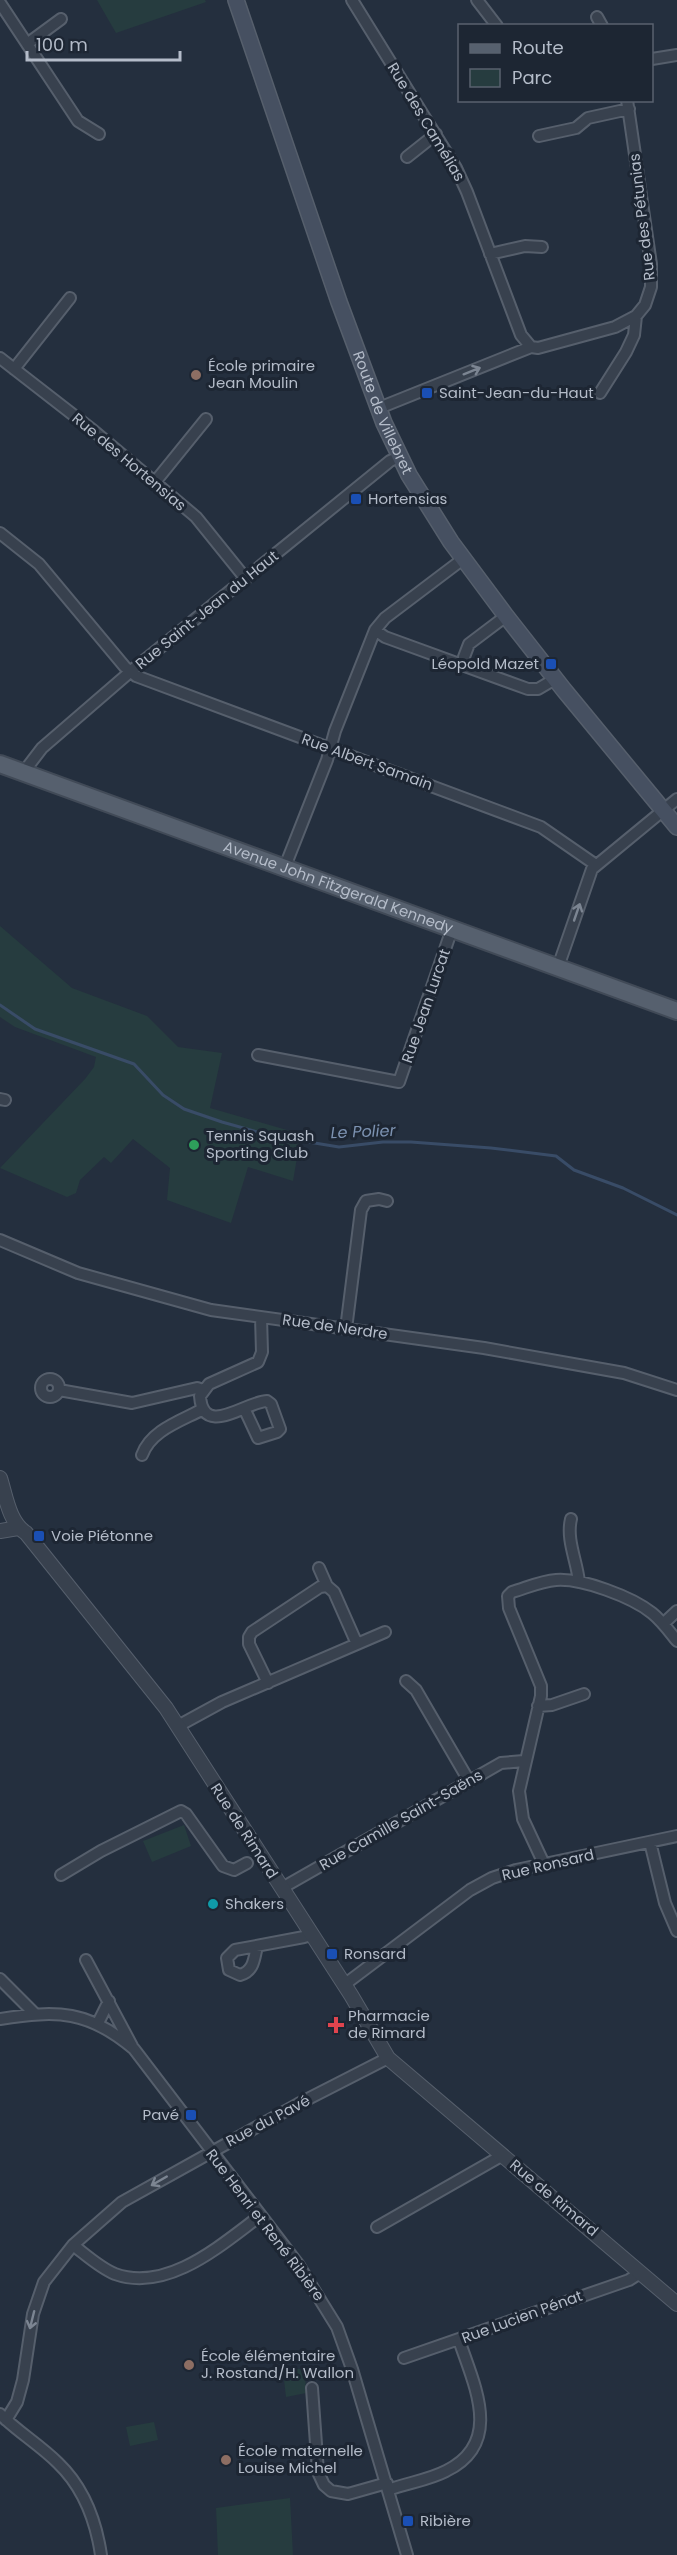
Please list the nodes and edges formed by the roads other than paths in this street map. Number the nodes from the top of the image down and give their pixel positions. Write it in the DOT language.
graph roads {
  1 [pos="236,0"];
  2 [pos="352,0"];
  3 [pos="477,0"];
  4 [pos="0,3"];
  5 [pos="61,19"];
  6 [pos="495,24"];
  7 [pos="27,44"];
  8 [pos="677,55"];
  9 [pos="653,59"];
  10 [pos="628,105"];
  11 [pos="99,134"];
  12 [pos="436,134"];
  13 [pos="539,136"];
  14 [pos="407,157"];
  15 [pos="542,247"];
  16 [pos="490,254"];
  17 [pos="70,298"];
  18 [pos="636,316"];
  19 [pos="531,347"];
  20 [pos="0,358"];
  21 [pos="15,369"];
  22 [pos="600,393"];
  23 [pos="379,408"];
  24 [pos="206,419"];
  25 [pos="399,457"];
  26 [pos="155,482"];
  27 [pos="0,533"];
  28 [pos="463,559"];
  29 [pos="246,579"];
  30 [pos="506,616"];
  31 [pos="375,630"];
  32 [pos="464,657"];
  33 [pos="130,672"];
  34 [pos="555,679"];
  35 [pos="330,748"];
  36 [pos="0,764"];
  37 [pos="27,775"];
  38 [pos="677,799"];
  39 [pos="664,810"];
  40 [pos="677,826"];
  41 [pos="596,865"];
  42 [pos="284,868"];
  43 [pos="452,929"];
  44 [pos="558,967"];
  45 [pos="677,1011"];
  46 [pos="258,1055"];
  47 [pos="387,1201"];
  48 [pos="0,1240"];
  49 [pos="261,1317"];
  50 [pos="346,1329"];
  51 [pos="59,1390"];
  52 [pos="203,1390"];
  53 [pos="677,1390"];
  54 [pos="244,1408"];
  55 [pos="203,1409"];
  56 [pos="142,1455"];
  57 [pos="0,1478"];
  58 [pos="571,1519"];
  59 [pos="18,1528"];
  60 [pos="0,1531"];
  61 [pos="319,1568"];
  62 [pos="579,1582"];
  63 [pos="327,1586"];
  64 [pos="677,1611"];
  65 [pos="663,1624"];
  66 [pos="385,1632"];
  67 [pos="677,1641"];
  68 [pos="357,1644"];
  69 [pos="406,1681"];
  70 [pos="268,1683"];
  71 [pos="584,1694"];
  72 [pos="538,1706"];
  73 [pos="178,1726"];
  74 [pos="524,1761"];
  75 [pos="469,1781"];
  76 [pos="677,1836"];
  77 [pos="650,1842"];
  78 [pos="247,1863"];
  79 [pos="544,1864"];
  80 [pos="61,1875"];
  81 [pos="282,1888"];
  82 [pos="677,1931"];
  83 [pos="311,1935"];
  84 [pos="257,1946"];
  85 [pos="86,1960"];
  86 [pos="0,1979"];
  87 [pos="344,1985"];
  88 [pos="109,2001"];
  89 [pos="35,2014"];
  90 [pos="0,2019"];
  91 [pos="98,2023"];
  92 [pos="134,2049"];
  93 [pos="388,2058"];
  94 [pos="210,2152"];
  95 [pos="503,2155"];
  96 [pos="260,2216"];
  97 [pos="377,2227"];
  98 [pos="73,2245"];
  99 [pos="640,2273"];
  100 [pos="677,2304"];
  101 [pos="459,2340"];
  102 [pos="404,2358"];
  103 [pos="312,2388"];
  104 [pos="2,2416"];
  105 [pos="388,2486"];
  106 [pos="100,2555"];
  107 [pos="407,2555"];
  1 -- 23 [label="main road, Route de Villebret"];
  2 -- 12 [label="street, Rue des Camélias"];
  3 -- 6 [label="street"];
  4 -- 7 [label="street"];
  5 -- 7 [label="street"];
  7 -- 11 [label="street"];
  8 -- 9 [label="street"];
  10 -- 13 [label="street"];
  10 -- 18 [label="street, Rue des Pétunias"];
  12 -- 14 [label="street"];
  12 -- 16 [label="street, Rue des Camélias"];
  15 -- 16 [label="street"];
  16 -- 19 [label="street, Rue des Camélias"];
  17 -- 21 [label="street"];
  18 -- 19 [label="street"];
  18 -- 22 [label="street, Rue des Pétunias"];
  23 -- 19 [label="street, one-way"];
  20 -- 21 [label="street, Rue des Hortensias"];
  21 -- 26 [label="street, Rue des Hortensias"];
  23 -- 25 [label="main road, Route de Villebret"];
  24 -- 26 [label="street"];
  25 -- 28 [label="main road, Route de Villebret"];
  25 -- 29 [label="street, Rue Saint-Jean du Haut"];
  26 -- 29 [label="street, Rue des Hortensias"];
  27 -- 33 [label="street"];
  28 -- 30 [label="main road, Route de Villebret"];
  28 -- 31 [label="street"];
  29 -- 33 [label="street, Rue Saint-Jean du Haut"];
  30 -- 32 [label="street"];
  30 -- 34 [label="main road, Route de Villebret"];
  31 -- 34 [label="street"];
  31 -- 35 [label="street"];
  33 -- 35 [label="street, Rue Albert Samain"];
  33 -- 37 [label="street, Rue Saint-Jean du Haut"];
  34 -- 39 [label="main road, Route de Villebret"];
  35 -- 41 [label="street, Rue Albert Samain"];
  35 -- 42 [label="street"];
  36 -- 37 [label="main road, Avenue John Fitzgerald Kennedy"];
  37 -- 42 [label="main road, Avenue John Fitzgerald Kennedy"];
  38 -- 39 [label="street"];
  39 -- 40 [label="main road, Route de Villebret"];
  39 -- 41 [label="street"];
  44 -- 41 [label="street, one-way"];
  42 -- 43 [label="main road, Avenue John Fitzgerald Kennedy"];
  43 -- 44 [label="main road, Avenue John Fitzgerald Kennedy"];
  43 -- 46 [label="street, Rue Jean Lurcat"];
  44 -- 45 [label="main road, Avenue John Fitzgerald Kennedy"];
  47 -- 50 [label="street"];
  48 -- 49 [label="street, Rue de Nerdre"];
  49 -- 50 [label="street, Rue de Nerdre"];
  49 -- 52 [label="street"];
  50 -- 53 [label="street, Rue de Nerdre"];
  51 -- 52 [label="street"];
  52 -- 55 [label="street"];
  54 -- 55 [label="street"];
  55 -- 56 [label="street"];
  57 -- 59 [label="street, Rue de Rimard"];
  58 -- 62 [label="street"];
  59 -- 60 [label="street"];
  59 -- 73 [label="street, Rue de Rimard"];
  61 -- 63 [label="street"];
  62 -- 65 [label="street"];
  62 -- 72 [label="street"];
  63 -- 68 [label="street"];
  63 -- 70 [label="street"];
  64 -- 65 [label="street"];
  65 -- 67 [label="street"];
  66 -- 68 [label="street"];
  68 -- 70 [label="street"];
  69 -- 75 [label="street"];
  70 -- 73 [label="street"];
  71 -- 72 [label="street"];
  72 -- 74 [label="street"];
  73 -- 81 [label="street, Rue de Rimard"];
  74 -- 75 [label="street, Rue Camille Saint-Saëns"];
  74 -- 79 [label="street"];
  75 -- 81 [label="street, Rue Camille Saint-Saëns"];
  76 -- 77 [label="street, Rue Ronsard"];
  77 -- 79 [label="street, Rue Ronsard"];
  77 -- 82 [label="street"];
  78 -- 80 [label="street"];
  79 -- 87 [label="street, Rue Ronsard"];
  81 -- 83 [label="street, Rue de Rimard"];
  83 -- 84 [label="street"];
  83 -- 87 [label="street, Rue de Rimard"];
  85 -- 88 [label="street, Rue Henri et René Ribière"];
  86 -- 89 [label="street"];
  87 -- 93 [label="street, Rue de Rimard"];
  88 -- 91 [label="street"];
  88 -- 92 [label="street, Rue Henri et René Ribière"];
  89 -- 90 [label="street, Rue Henri et René Ribière"];
  89 -- 91 [label="street, Rue Henri et René Ribière"];
  91 -- 92 [label="street, Rue Henri et René Ribière"];
  92 -- 94 [label="street, Rue Henri et René Ribière"];
  93 -- 94 [label="street, Rue du Pavé"];
  93 -- 95 [label="street, Rue de Rimard"];
  94 -- 96 [label="street, Rue Henri et René Ribière"];
  94 -- 98 [label="street, Rue du Pavé, one-way"];
  95 -- 97 [label="street"];
  95 -- 99 [label="street, Rue de Rimard"];
  96 -- 98 [label="street"];
  96 -- 105 [label="street, Rue Henri et René Ribière"];
  98 -- 104 [label="street, Rue du Pavé, one-way"];
  99 -- 100 [label="street, Rue de Rimard"];
  99 -- 101 [label="street, Rue Lucien Pénat"];
  101 -- 102 [label="street, Rue Lucien Pénat"];
  101 -- 105 [label="street"];
  103 -- 105 [label="street"];
  104 -- 106 [label="street"];
  105 -- 107 [label="street, Rue Henri et René Ribière"];
}
